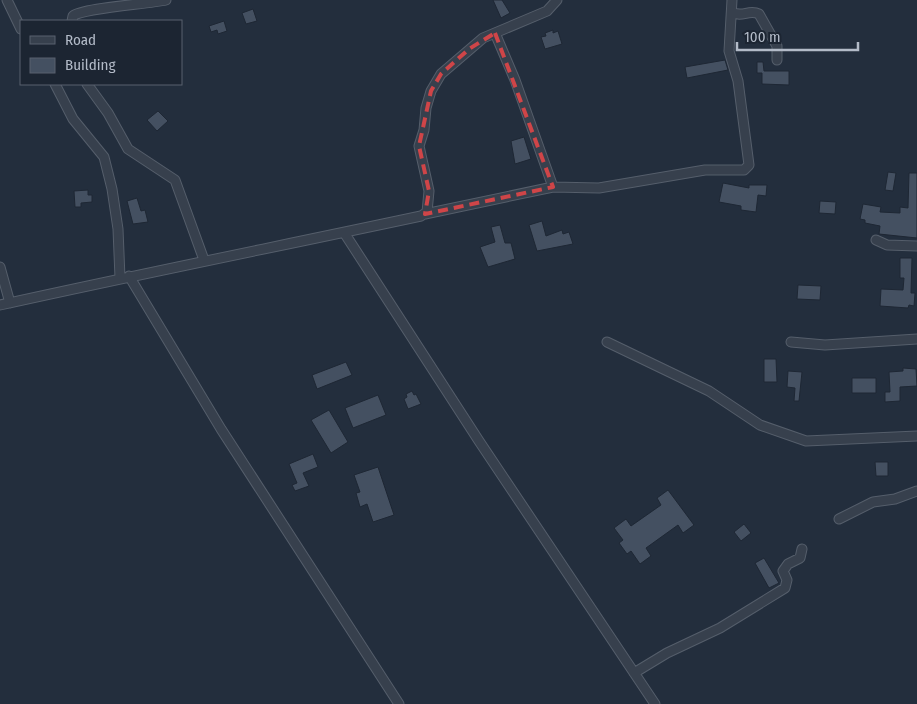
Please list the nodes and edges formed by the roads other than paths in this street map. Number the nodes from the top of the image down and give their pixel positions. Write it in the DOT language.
graph roads {
  1 [pos="8,0"];
  2 [pos="166,0"];
  3 [pos="557,0"];
  4 [pos="732,0"];
  5 [pos="732,12"];
  6 [pos="72,20"];
  7 [pos="20,27"];
  8 [pos="495,33"];
  9 [pos="778,60"];
  10 [pos="55,85"];
  11 [pos="88,85"];
  12 [pos="553,187"];
  13 [pos="425,214"];
  14 [pos="345,234"];
  15 [pos="876,240"];
  16 [pos="917,246"];
  17 [pos="204,260"];
  18 [pos="0,267"];
  19 [pos="124,277"];
  20 [pos="10,303"];
  21 [pos="0,305"];
  22 [pos="917,339"];
  23 [pos="606,342"];
  24 [pos="791,342"];
  25 [pos="917,436"];
  26 [pos="917,491"];
  27 [pos="839,518"];
  28 [pos="802,549"];
  29 [pos="634,673"];
  30 [pos="399,704"];
  31 [pos="655,704"];
  1 -- 7 [label="street"];
  2 -- 6 [label="street"];
  3 -- 8 [label="street"];
  4 -- 5 [label="street"];
  5 -- 9 [label="street"];
  5 -- 12 [label="street"];
  8 -- 12 [label="street"];
  8 -- 13 [label="street"];
  10 -- 19 [label="street"];
  11 -- 17 [label="street"];
  12 -- 13 [label="street"];
  13 -- 14 [label="street"];
  14 -- 17 [label="street"];
  14 -- 29 [label="street"];
  15 -- 16 [label="street"];
  17 -- 19 [label="street"];
  18 -- 20 [label="street"];
  19 -- 20 [label="street"];
  19 -- 30 [label="street"];
  20 -- 21 [label="street"];
  22 -- 24 [label="street"];
  23 -- 25 [label="street"];
  26 -- 27 [label="street"];
  28 -- 29 [label="street"];
  29 -- 31 [label="street"];
}
